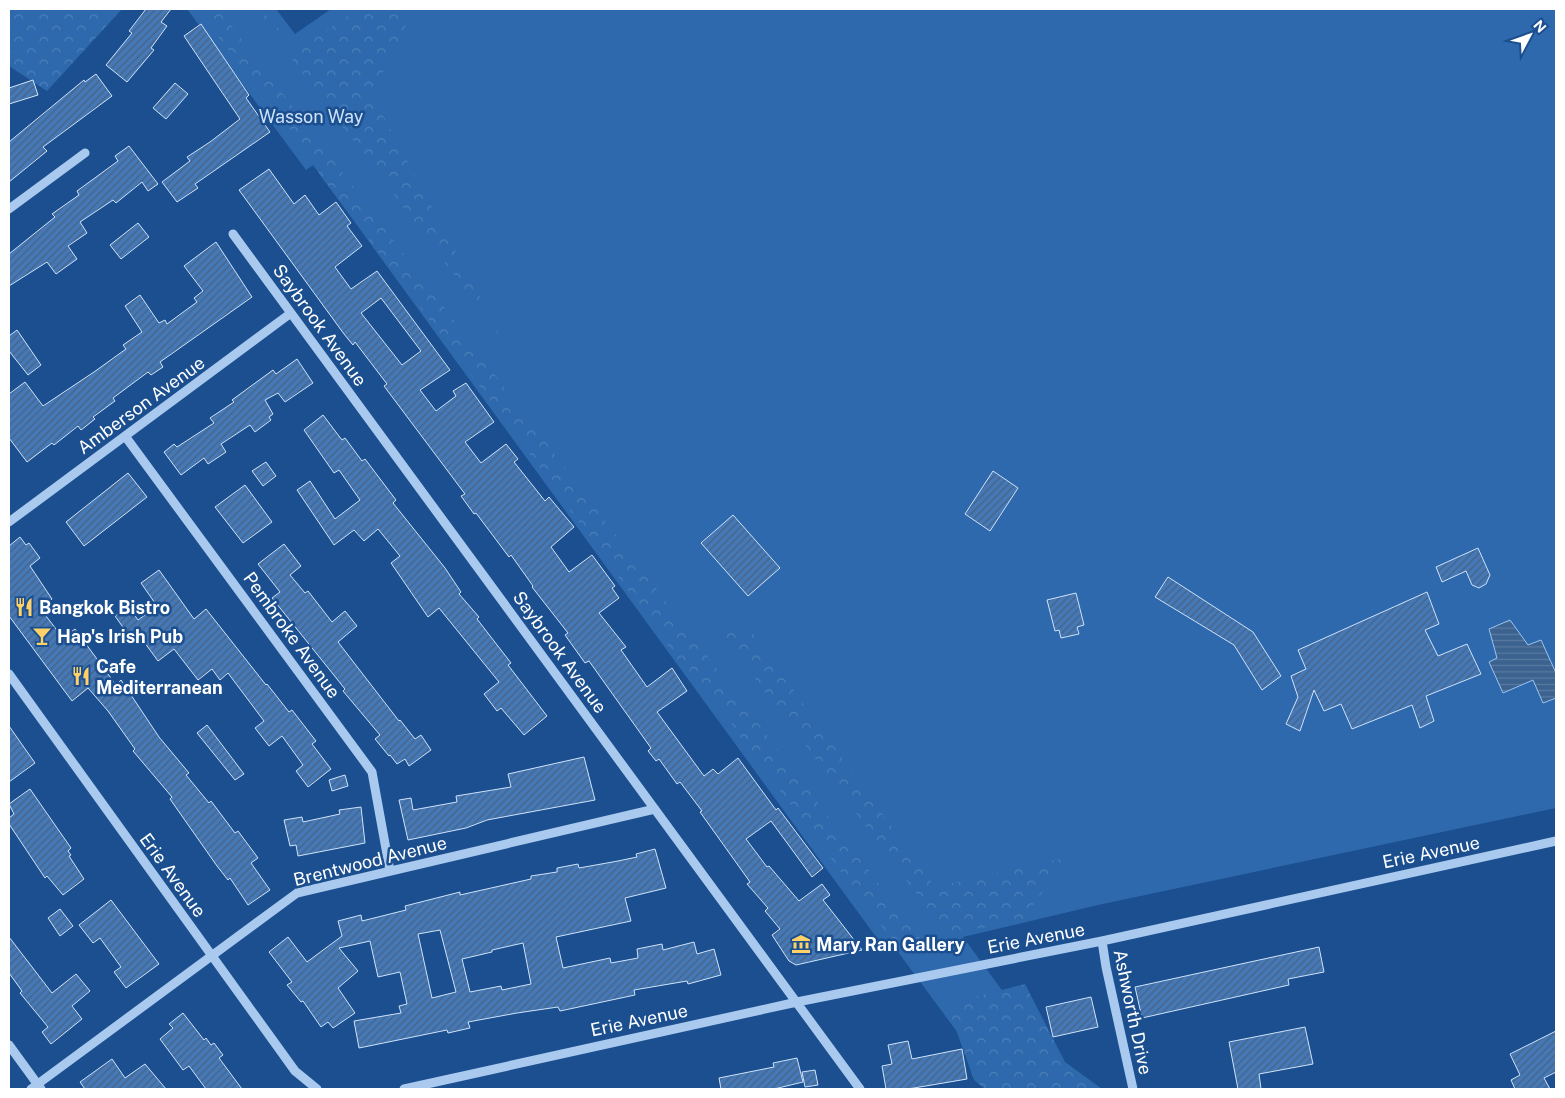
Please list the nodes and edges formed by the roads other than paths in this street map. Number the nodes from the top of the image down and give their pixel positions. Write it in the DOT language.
graph roads {
  1 [pos="85,153"];
  2 [pos="9,209"];
  3 [pos="234,234"];
  4 [pos="291,313"];
  5 [pos="125,436"];
  6 [pos="9,522"];
  7 [pos="9,674"];
  8 [pos="12,685"];
  9 [pos="655,809"];
  10 [pos="1556,841"];
  11 [pos="390,871"];
  12 [pos="1102,941"];
  13 [pos="210,955"];
  14 [pos="797,1002"];
  15 [pos="9,1045"];
  16 [pos="37,1088"];
  17 [pos="317,1089"];
  18 [pos="404,1089"];
  19 [pos="860,1089"];
  20 [pos="1133,1089"];
  1 -- 2 [label="street"];
  3 -- 4 [label="street, Saybrook Avenue"];
  4 -- 5 [label="street, Amberson Avenue"];
  4 -- 9 [label="street, Saybrook Avenue"];
  5 -- 6 [label="street, Amberson Avenue"];
  5 -- 11 [label="street, Pembroke Avenue"];
  7 -- 8 [label="street, Erie Avenue"];
  8 -- 13 [label="street, Erie Avenue"];
  9 -- 11 [label="street, Brentwood Avenue"];
  9 -- 14 [label="street, Saybrook Avenue"];
  10 -- 12 [label="street, Erie Avenue"];
  11 -- 13 [label="street, Brentwood Avenue"];
  12 -- 14 [label="street, Erie Avenue"];
  12 -- 20 [label="street, Ashworth Drive"];
  13 -- 16 [label="street, Brentwood Avenue"];
  13 -- 17 [label="street, Erie Avenue"];
  14 -- 18 [label="street, Erie Avenue"];
  14 -- 19 [label="street, Saybrook Avenue"];
  15 -- 16 [label="street"];
}
